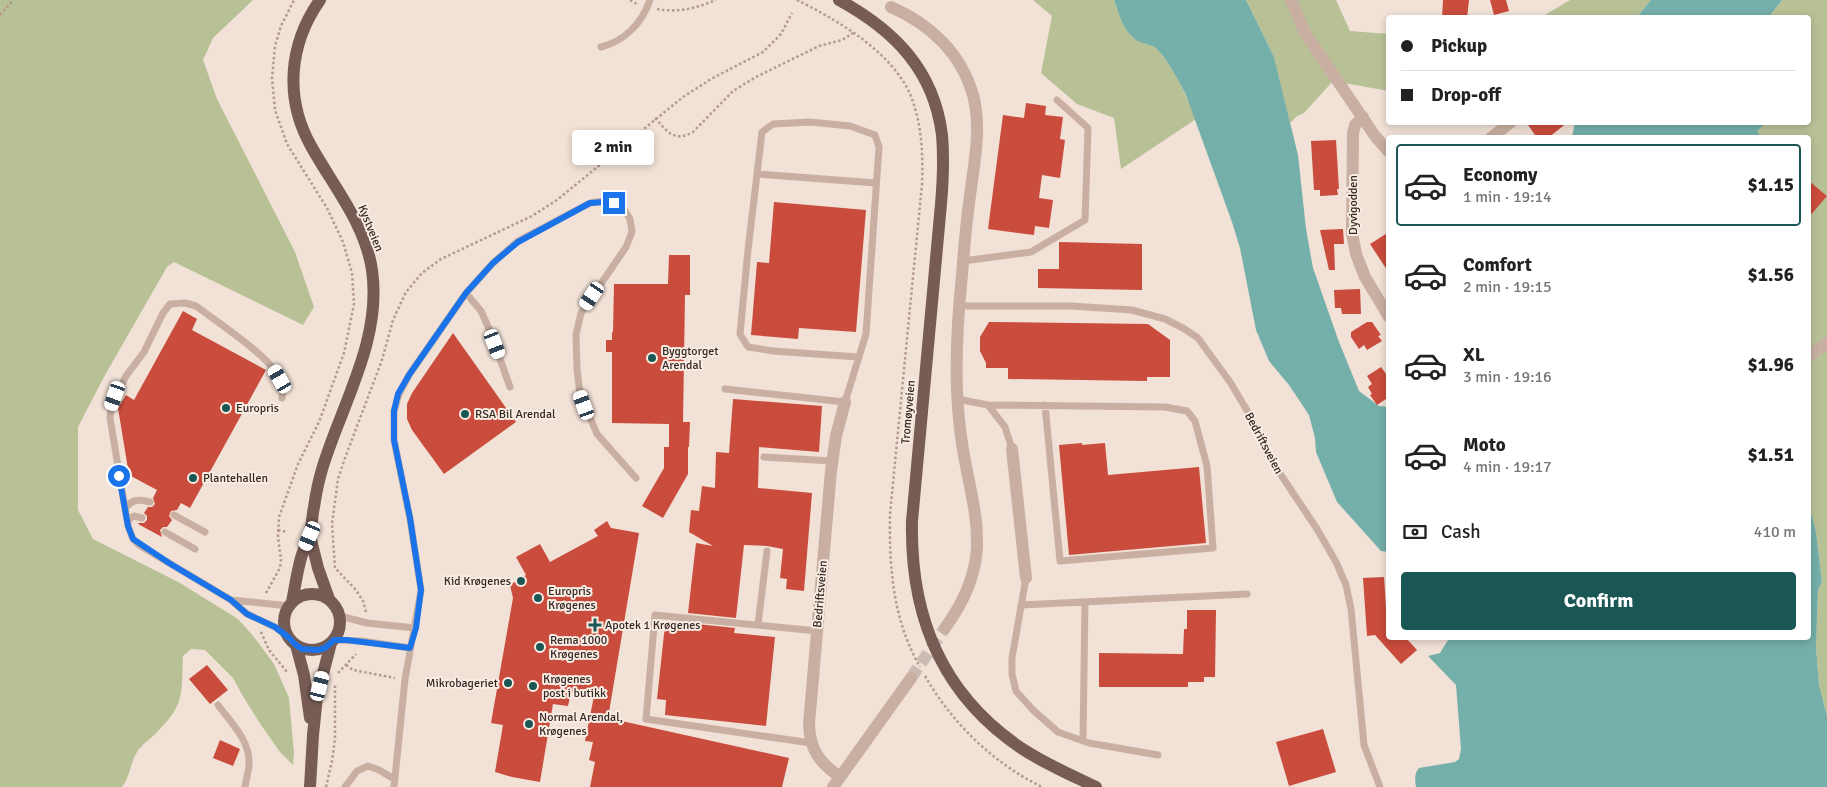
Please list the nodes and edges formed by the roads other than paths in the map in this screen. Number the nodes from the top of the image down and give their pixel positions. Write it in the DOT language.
graph roads {
  1 [pos="320,0"];
  2 [pos="840,0"];
  3 [pos="1291,0"];
  4 [pos="649,4"];
  5 [pos="891,7"];
  6 [pos="601,47"];
  7 [pos="1057,100"];
  8 [pos="1363,117"];
  9 [pos="1507,125"];
  10 [pos="1495,135"];
  11 [pos="1386,148"];
  12 [pos="757,174"];
  13 [pos="876,183"];
  14 [pos="963,261"];
  15 [pos="466,293"];
  16 [pos="959,306"];
  17 [pos="1386,312"];
  18 [pos="1827,343"];
  19 [pos="1811,355"];
  20 [pos="858,357"];
  21 [pos="510,387"];
  22 [pos="725,389"];
  23 [pos="282,398"];
  24 [pos="957,399"];
  25 [pos="845,402"];
  26 [pos="988,405"];
  27 [pos="1045,405"];
  28 [pos="1012,449"];
  29 [pos="764,457"];
  30 [pos="832,461"];
  31 [pos="636,478"];
  32 [pos="150,502"];
  33 [pos="125,510"];
  34 [pos="174,515"];
  35 [pos="142,518"];
  36 [pos="128,526"];
  37 [pos="165,532"];
  38 [pos="205,532"];
  39 [pos="310,536"];
  40 [pos="195,549"];
  41 [pos="767,551"];
  42 [pos="1026,578"];
  43 [pos="1247,594"];
  44 [pos="329,599"];
  45 [pos="231,600"];
  46 [pos="1085,602"];
  47 [pos="290,604"];
  48 [pos="1021,605"];
  49 [pos="340,616"];
  50 [pos="758,626"];
  51 [pos="416,628"];
  52 [pos="945,628"];
  53 [pos="816,631"];
  54 [pos="292,641"];
  55 [pos="332,642"];
  56 [pos="410,648"];
  57 [pos="911,678"];
  58 [pos="218,705"];
  59 [pos="313,736"];
  60 [pos="1083,741"];
  61 [pos="812,743"];
  62 [pos="1158,755"];
  63 [pos="394,779"];
  64 [pos="836,782"];
  65 [pos="245,787"];
  66 [pos="310,787"];
  67 [pos="346,787"];
  68 [pos="394,787"];
  69 [pos="1096,787"];
  70 [pos="1380,787"];
  1 -- 39 [label="main road, Kystveien"];
  2 -- 69 [label="main road, Tromøyveien"];
  3 -- 8 [label="street"];
  4 -- 6 [label="lane"];
  5 -- 14 [label="street"];
  7 -- 14 [label="lane"];
  8 -- 11 [label="street"];
  8 -- 17 [label="street, Dyvigodden"];
  9 -- 10 [label="street"];
  12 -- 13 [label="lane"];
  12 -- 13 [label="lane"];
  12 -- 20 [label="lane"];
  13 -- 20 [label="lane"];
  14 -- 16 [label="street"];
  15 -- 21 [label="lane"];
  15 -- 31 [label="lane"];
  15 -- 51 [label="lane"];
  16 -- 24 [label="street"];
  16 -- 70 [label="lane, Bedriftsveien"];
  18 -- 19 [label="street"];
  20 -- 25 [label="lane"];
  22 -- 25 [label="lane"];
  23 -- 33 [label="lane"];
  24 -- 26 [label="lane"];
  24 -- 52 [label="street"];
  25 -- 30 [label="street, Bedriftsveien"];
  26 -- 27 [label="lane"];
  26 -- 28 [label="lane"];
  27 -- 27 [label="lane"];
  28 -- 42 [label="street"];
  29 -- 30 [label="lane"];
  30 -- 53 [label="street, Bedriftsveien"];
  32 -- 33 [label="lane"];
  33 -- 36 [label="lane"];
  34 -- 38 [label="lane"];
  35 -- 36 [label="lane"];
  36 -- 45 [label="lane"];
  37 -- 40 [label="lane"];
  39 -- 44 [label="main road, Kystveien"];
  39 -- 47 [label="main road, Kystveien"];
  41 -- 50 [label="lane"];
  42 -- 48 [label="lane"];
  43 -- 46 [label="lane"];
  44 -- 47 [label="main road"];
  44 -- 49 [label="main road"];
  45 -- 47 [label="lane"];
  45 -- 54 [label="lane"];
  46 -- 48 [label="lane"];
  46 -- 60 [label="lane"];
  47 -- 54 [label="main road"];
  48 -- 60 [label="lane"];
  49 -- 51 [label="lane"];
  49 -- 55 [label="main road"];
  50 -- 53 [label="lane"];
  50 -- 61 [label="lane"];
  51 -- 56 [label="lane"];
  53 -- 61 [label="street, Bedriftsveien"];
  54 -- 55 [label="main road"];
  54 -- 59 [label="main road"];
  55 -- 56 [label="lane"];
  55 -- 59 [label="main road"];
  56 -- 63 [label="lane"];
  57 -- 64 [label="street, Bedriftsveien"];
  58 -- 65 [label="lane"];
  59 -- 66 [label="main road"];
  60 -- 62 [label="lane"];
  61 -- 64 [label="street, Bedriftsveien"];
  63 -- 67 [label="lane"];
  63 -- 68 [label="lane"];
}
